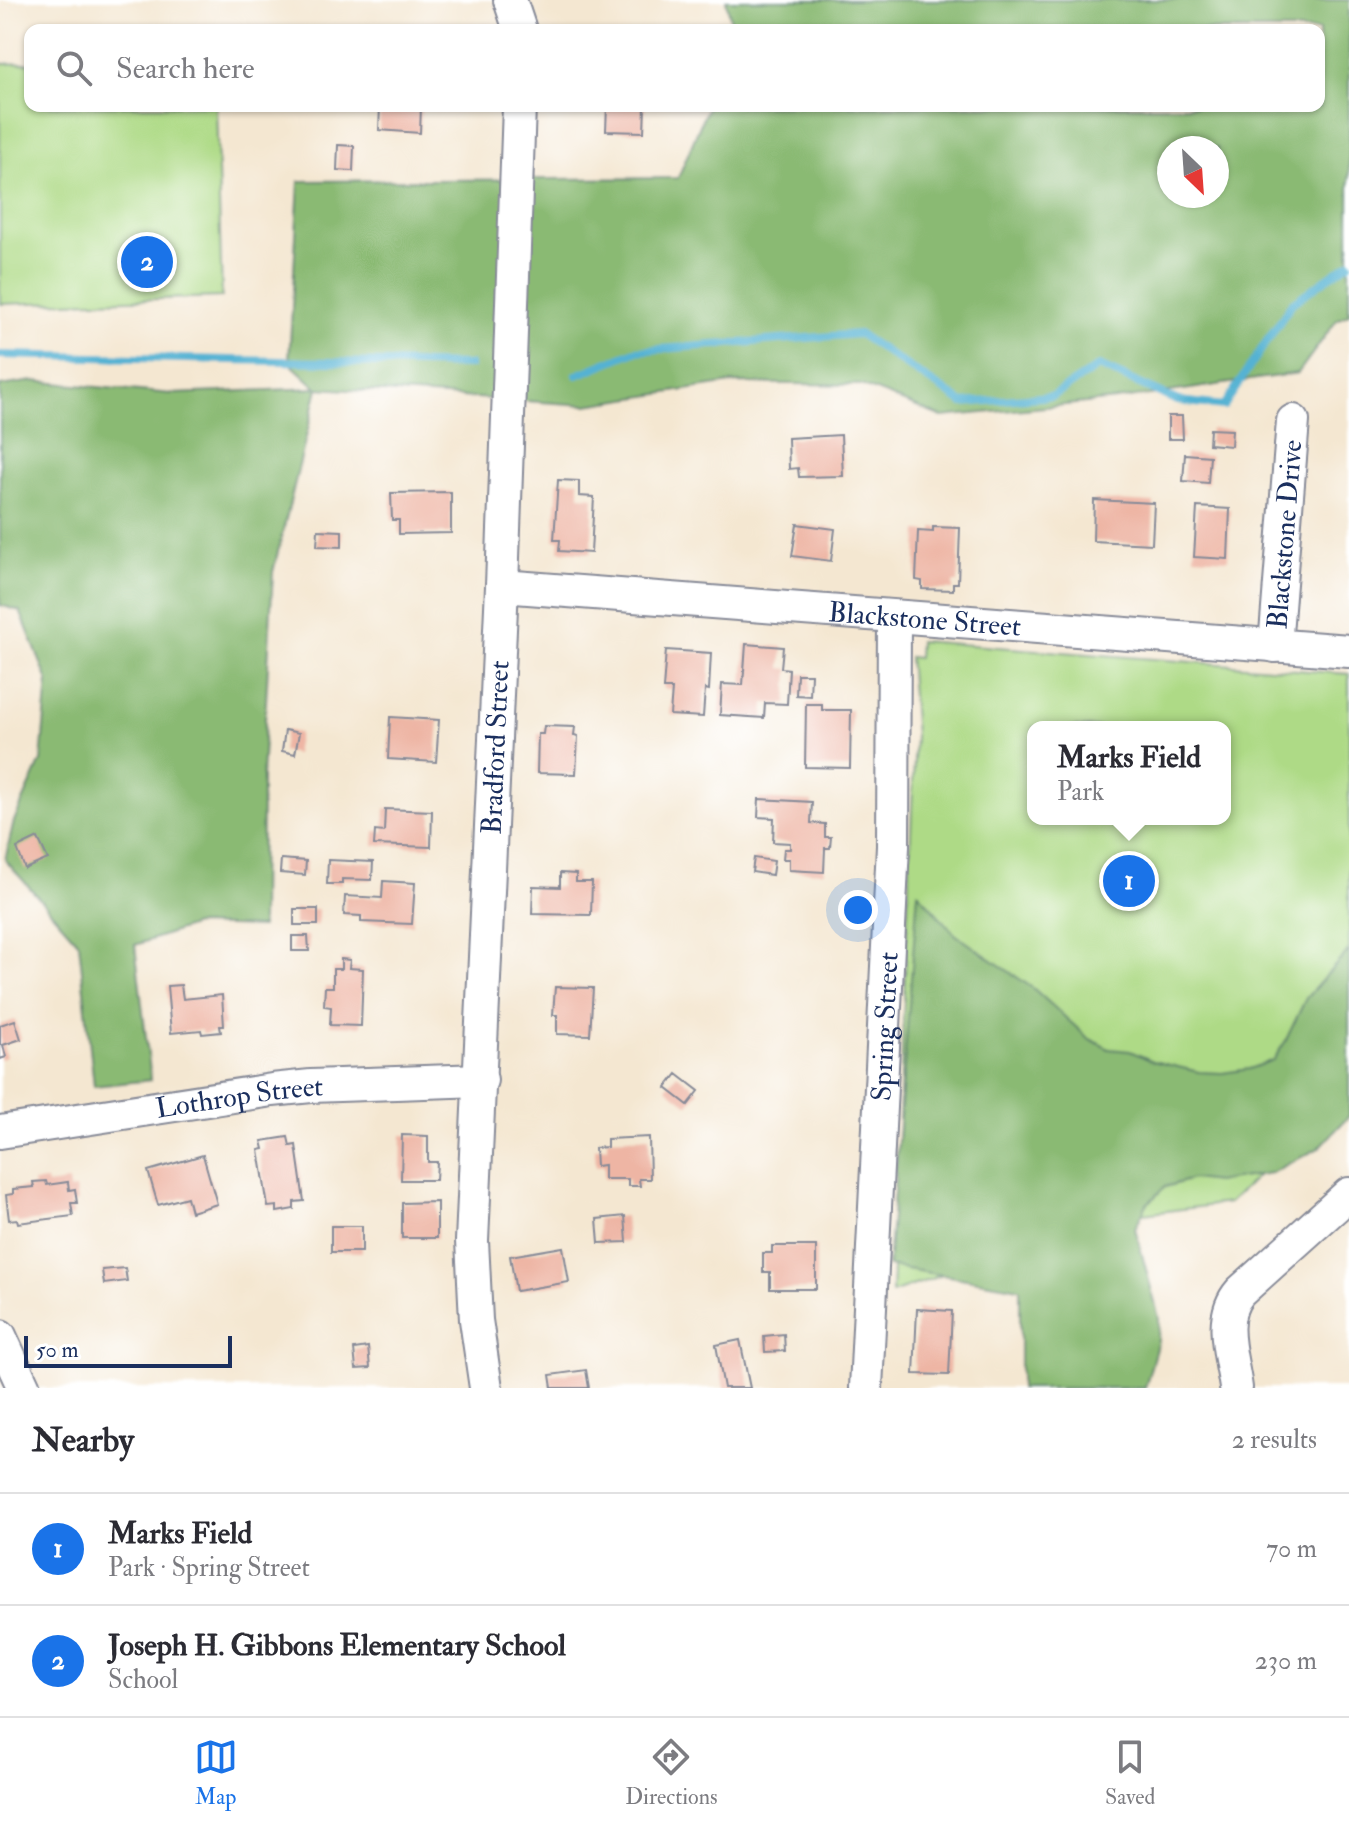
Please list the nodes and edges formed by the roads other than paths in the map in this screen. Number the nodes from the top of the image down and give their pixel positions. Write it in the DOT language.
graph roads {
  1 [pos="510,0"];
  2 [pos="518,24"];
  3 [pos="519,112"];
  4 [pos="1293,421"];
  5 [pos="502,586"];
  6 [pos="894,617"];
  7 [pos="1275,646"];
  8 [pos="1349,651"];
  9 [pos="481,1080"];
  10 [pos="0,1132"];
  11 [pos="1349,1194"];
  12 [pos="0,1336"];
  13 [pos="24,1388"];
  14 [pos="486,1388"];
  15 [pos="866,1388"];
  16 [pos="1236,1388"];
  1 -- 2 [label="street"];
  3 -- 5 [label="street, Bradford Street"];
  4 -- 7 [label="street, Blackstone Drive"];
  5 -- 6 [label="street, Blackstone Street"];
  5 -- 9 [label="street, Bradford Street"];
  6 -- 7 [label="street, Blackstone Street"];
  6 -- 15 [label="street, Spring Street"];
  7 -- 8 [label="street, Blackstone Street"];
  9 -- 10 [label="street, Lothrop Street"];
  9 -- 14 [label="street, Bradford Street"];
  11 -- 16 [label="street"];
  12 -- 13 [label="street"];
}
